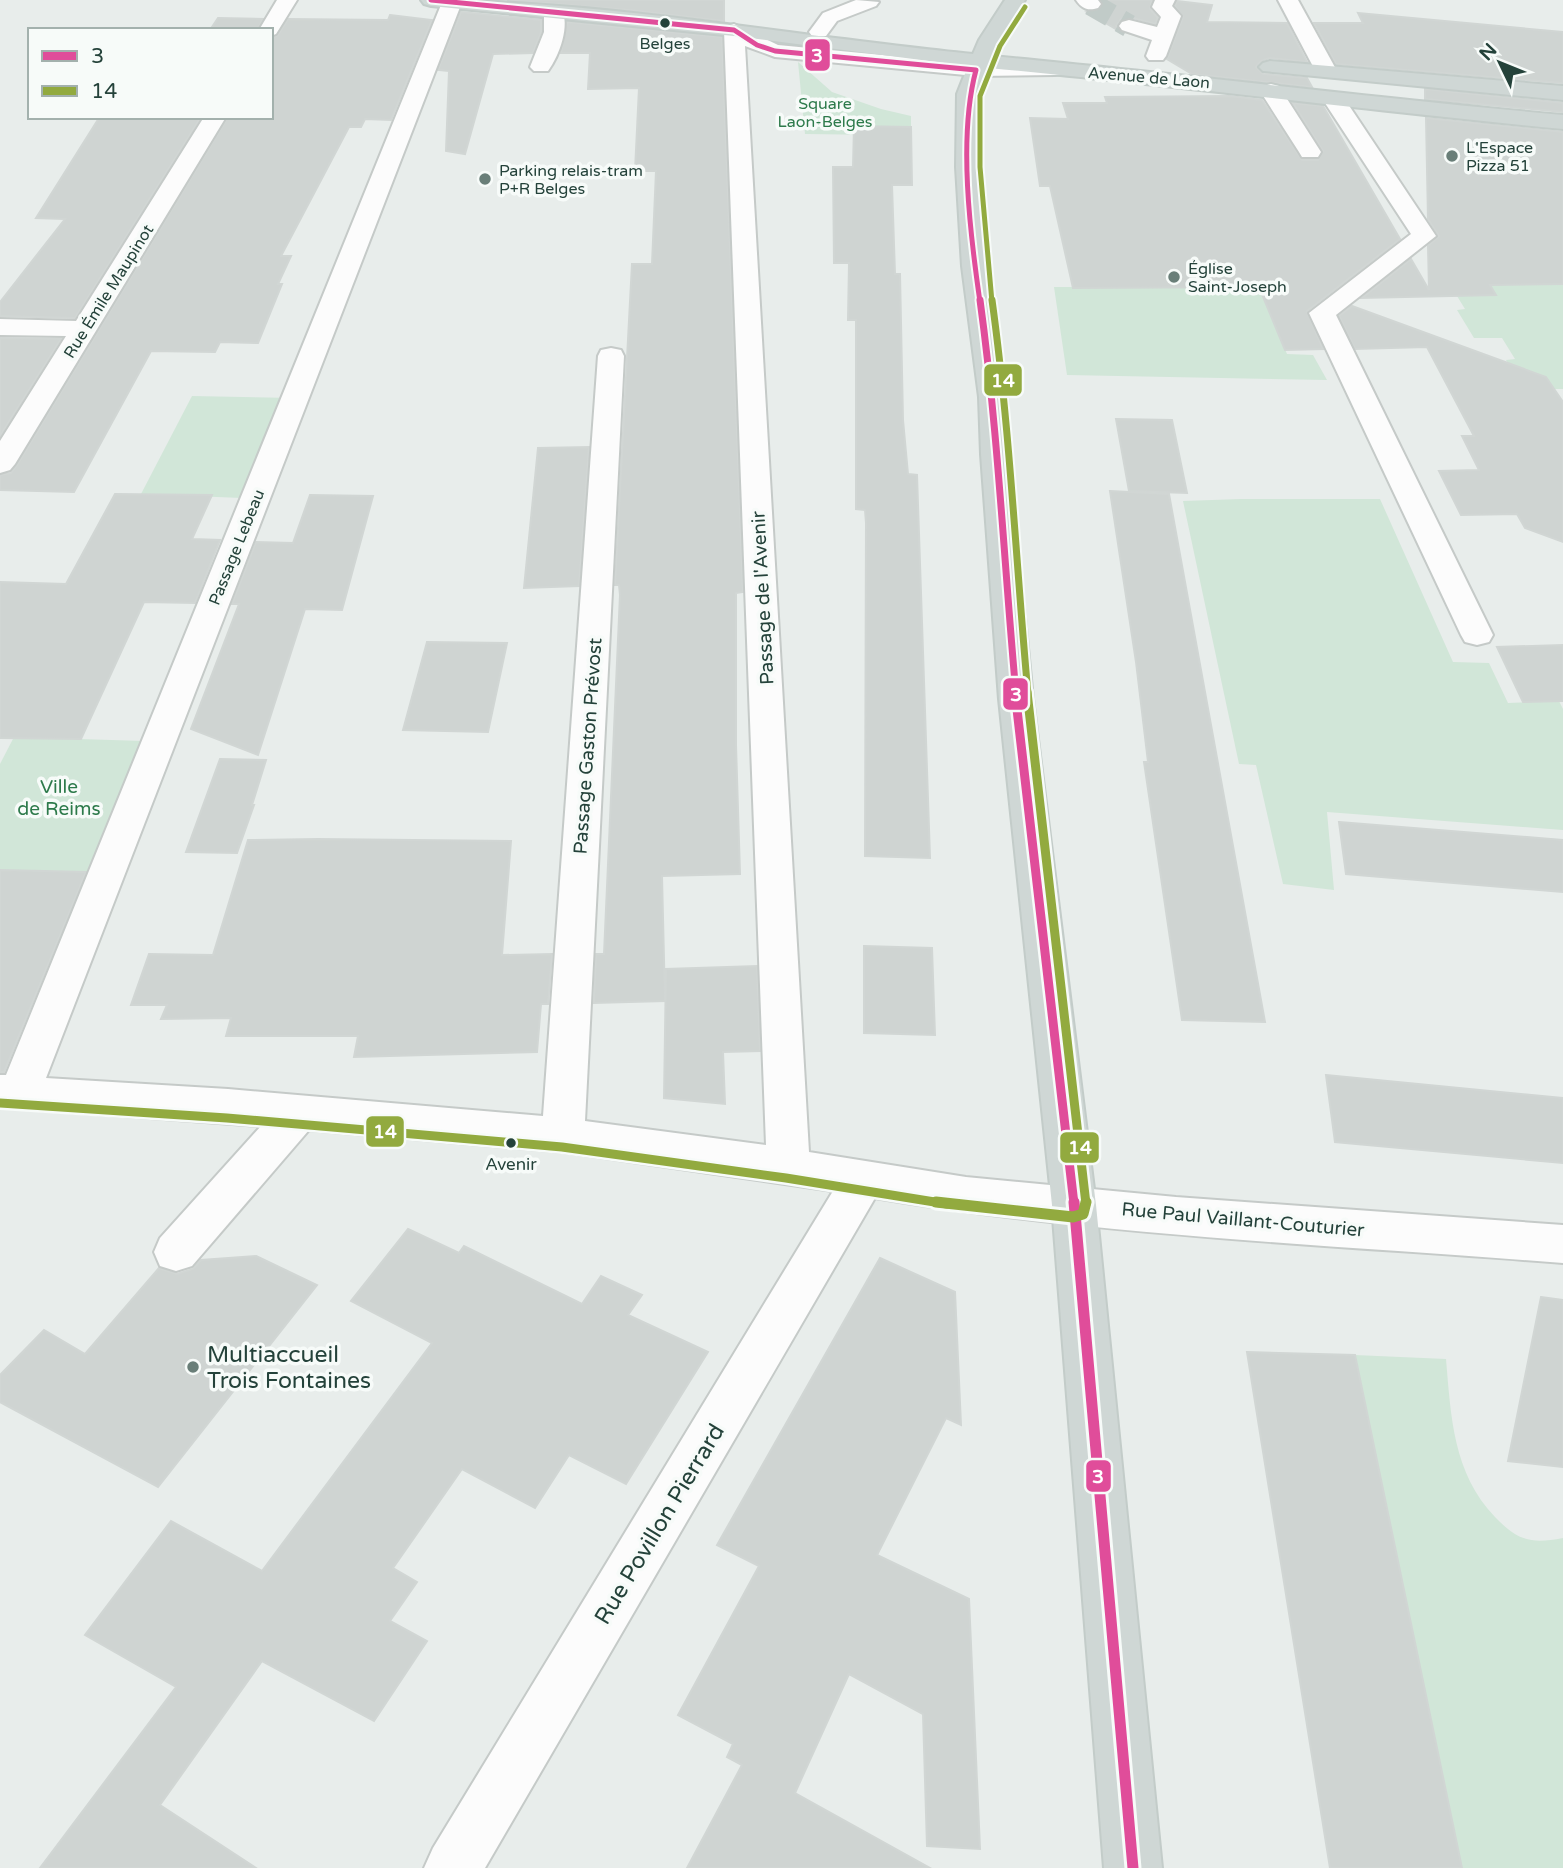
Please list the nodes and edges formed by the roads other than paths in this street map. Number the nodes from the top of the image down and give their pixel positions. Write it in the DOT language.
graph roads {
  1 [pos="287,0"];
  2 [pos="868,0"];
  3 [pos="1015,0"];
  4 [pos="1165,0"];
  5 [pos="1288,0"];
  6 [pos="441,1"];
  7 [pos="547,8"];
  8 [pos="270,28"];
  9 [pos="734,30"];
  10 [pos="819,32"];
  11 [pos="1165,32"];
  12 [pos="929,35"];
  13 [pos="965,38"];
  14 [pos="1023,42"];
  15 [pos="1142,54"];
  16 [pos="982,55"];
  17 [pos="1183,58"];
  18 [pos="1249,65"];
  19 [pos="541,67"];
  20 [pos="1326,71"];
  21 [pos="1271,91"];
  22 [pos="1563,93"];
  23 [pos="1334,100"];
  24 [pos="214,119"];
  25 [pos="1563,122"];
  26 [pos="1310,152"];
  27 [pos="0,327"];
  28 [pos="84,329"];
  29 [pos="611,356"];
  30 [pos="0,464"];
  31 [pos="1477,635"];
  32 [pos="9,1092"];
  33 [pos="298,1113"];
  34 [pos="563,1135"];
  35 [pos="788,1166"];
  36 [pos="863,1179"];
  37 [pos="1074,1205"];
  38 [pos="1563,1244"];
  39 [pos="176,1252"];
  40 [pos="453,1868"];
  41 [pos="1133,1868"];
  1 -- 8 [label="street"];
  2 -- 10 [label="street"];
  3 -- 16 [label="main road"];
  4 -- 11 [label="street"];
  5 -- 20 [label="street"];
  6 -- 7 [label="main road, Avenue de Laon"];
  6 -- 32 [label="street, Passage Lebeau"];
  7 -- 9 [label="main road, Avenue de Laon"];
  7 -- 19 [label="street"];
  9 -- 10 [label="main road, Avenue de Laon"];
  9 -- 16 [label="main road, Avenue de Laon"];
  9 -- 35 [label="street, Passage de l'Avenir"];
  10 -- 12 [label="main road, Avenue de Laon"];
  11 -- 15 [label="street"];
  11 -- 15 [label="street"];
  13 -- 16 [label="main road, Avenue de Laon"];
  14 -- 16 [label="main road, Avenue de Laon"];
  15 -- 17 [label="main road, Avenue de Laon"];
  16 -- 21 [label="main road, Avenue de Laon"];
  16 -- 37 [label="main road"];
  18 -- 20 [label="main road"];
  20 -- 22 [label="main road"];
  21 -- 23 [label="main road, Avenue de Laon"];
  21 -- 26 [label="street"];
  23 -- 25 [label="main road, Avenue de Laon"];
  23 -- 31 [label="street"];
  24 -- 28 [label="street, Rue Émile Maupinot"];
  27 -- 28 [label="street"];
  28 -- 30 [label="street, Rue Émile Maupinot"];
  29 -- 34 [label="street, Passage Gaston Prévost"];
  32 -- 33 [label="street, Rue Paul Vaillant-Couturier"];
  33 -- 34 [label="street, Rue Paul Vaillant-Couturier"];
  33 -- 39 [label="street"];
  34 -- 35 [label="street, Rue Paul Vaillant-Couturier"];
  35 -- 36 [label="street, Rue Paul Vaillant-Couturier"];
  36 -- 37 [label="street, Rue Paul Vaillant-Couturier"];
  36 -- 40 [label="street, Rue Povillon Pierrard"];
  37 -- 38 [label="street, Rue Paul Vaillant-Couturier"];
  37 -- 41 [label="main road"];
}
